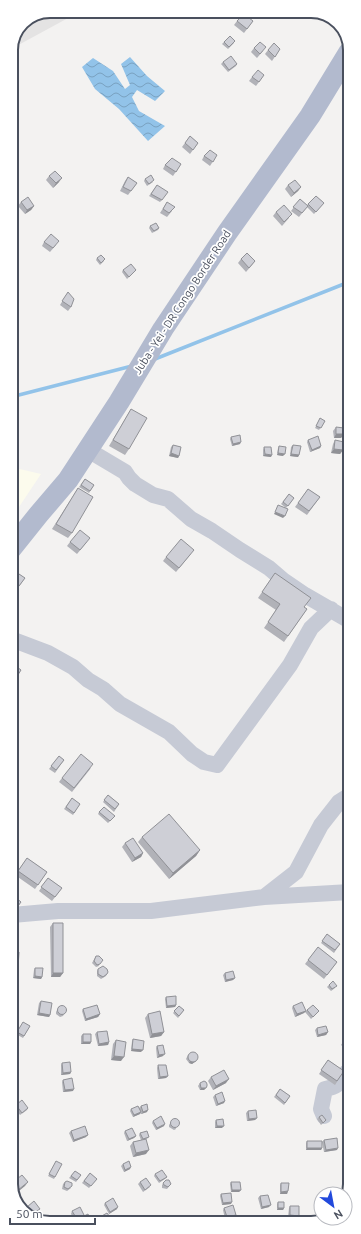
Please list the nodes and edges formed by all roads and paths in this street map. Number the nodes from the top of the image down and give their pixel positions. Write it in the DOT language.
graph roads {
  1 [pos="343,62"];
  2 [pos="88,450"];
  3 [pos="18,541"];
  4 [pos="331,609"];
  5 [pos="343,617"];
  6 [pos="18,641"];
  7 [pos="343,799"];
  8 [pos="343,892"];
  9 [pos="264,898"];
  10 [pos="18,914"];
  11 [pos="343,1076"];
  12 [pos="324,1116"];
  1 -- 2 [label="main road, Juba - Yei - DR Congo Border Road"];
  2 -- 3 [label="main road, Juba - Yei - DR Congo Border Road"];
  2 -- 4 [label="street"];
  4 -- 5 [label="street"];
  4 -- 6 [label="street"];
  7 -- 9 [label="street"];
  8 -- 9 [label="street"];
  9 -- 10 [label="street"];
  11 -- 12 [label="street"];
}
